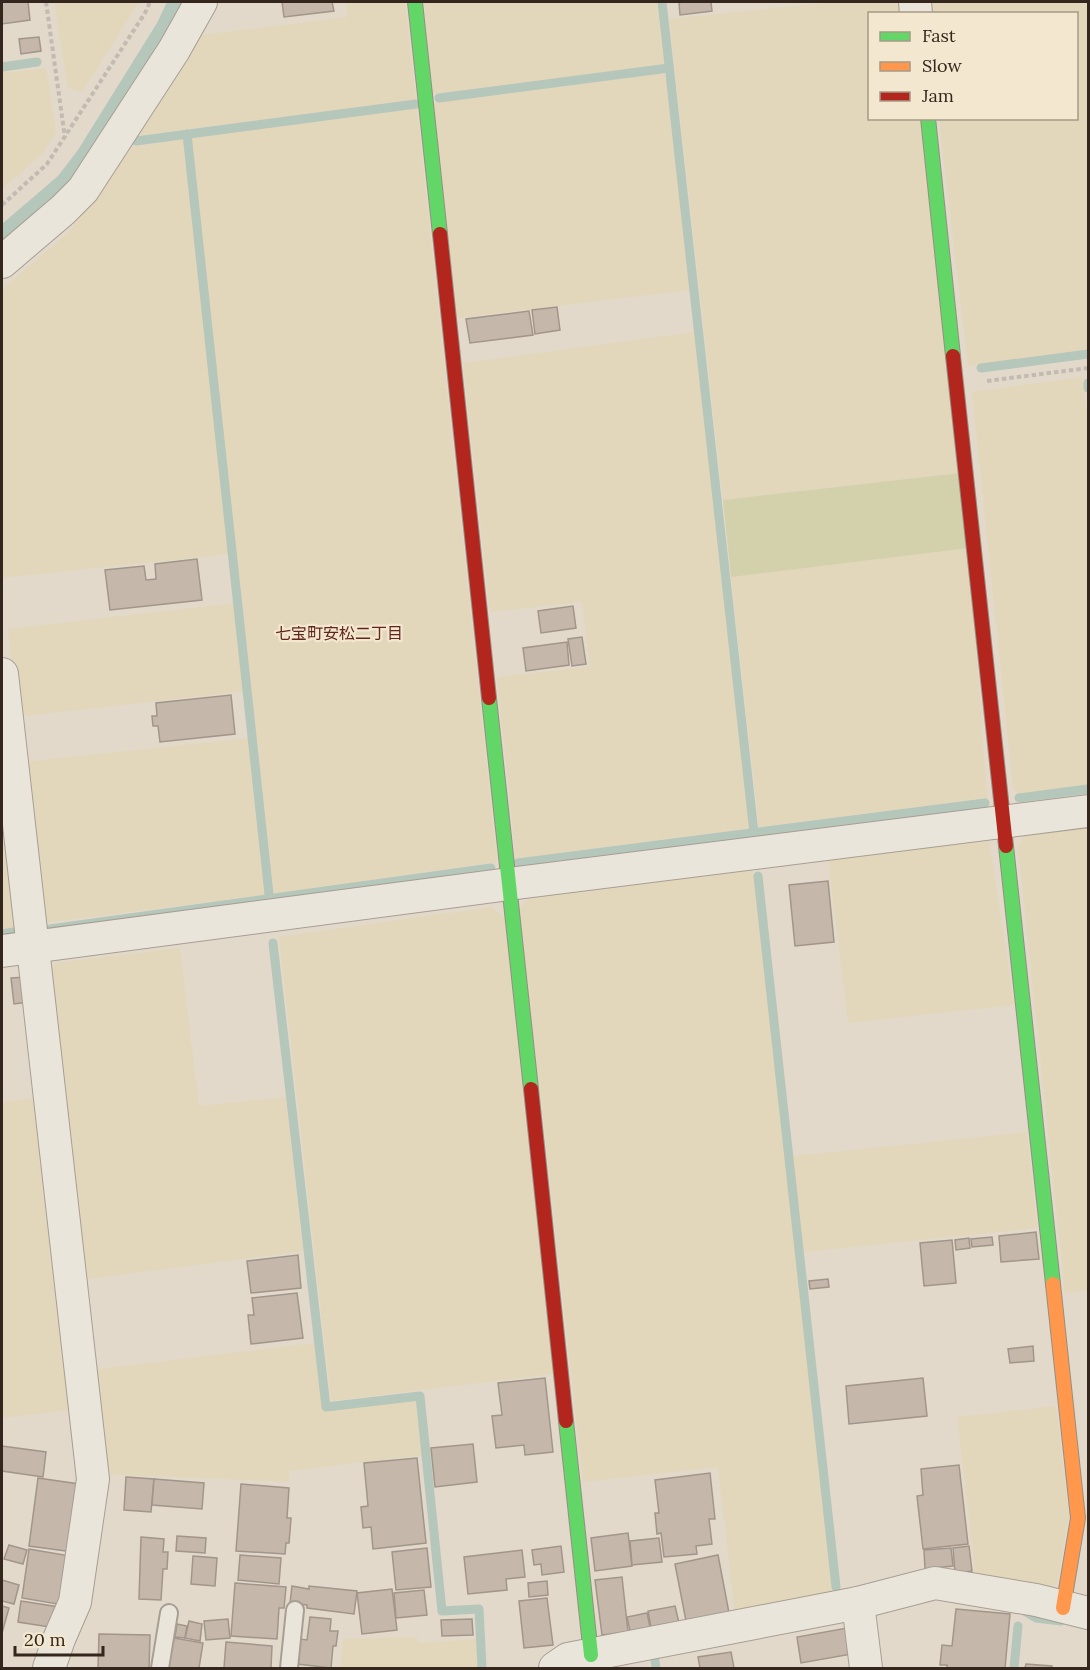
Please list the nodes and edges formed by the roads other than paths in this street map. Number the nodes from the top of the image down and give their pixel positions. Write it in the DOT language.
graph roads {
  1 [pos="201,2"];
  2 [pos="415,2"];
  3 [pos="928,120"];
  4 [pos="2,262"];
  5 [pos="2,674"];
  6 [pos="1089,811"];
  7 [pos="1004,822"];
  8 [pos="509,884"];
  9 [pos="33,947"];
  10 [pos="2,951"];
  11 [pos="858,1603"];
  12 [pos="295,1610"];
  13 [pos="1076,1611"];
  14 [pos="169,1614"];
  15 [pos="588,1660"];
  16 [pos="49,1668"];
  17 [pos="160,1668"];
  18 [pos="289,1668"];
  19 [pos="555,1668"];
  20 [pos="866,1668"];
  1 -- 4 [label="street"];
  2 -- 8 [label="street"];
  3 -- 7 [label="street"];
  5 -- 9 [label="street"];
  6 -- 7 [label="street"];
  7 -- 8 [label="street"];
  7 -- 13 [label="street"];
  8 -- 9 [label="street"];
  8 -- 15 [label="street"];
  9 -- 10 [label="street"];
  9 -- 16 [label="street"];
  11 -- 13 [label="street"];
  11 -- 15 [label="street"];
  11 -- 20 [label="street"];
  12 -- 18 [label="lane"];
  14 -- 17 [label="lane"];
  15 -- 19 [label="street"];
}
